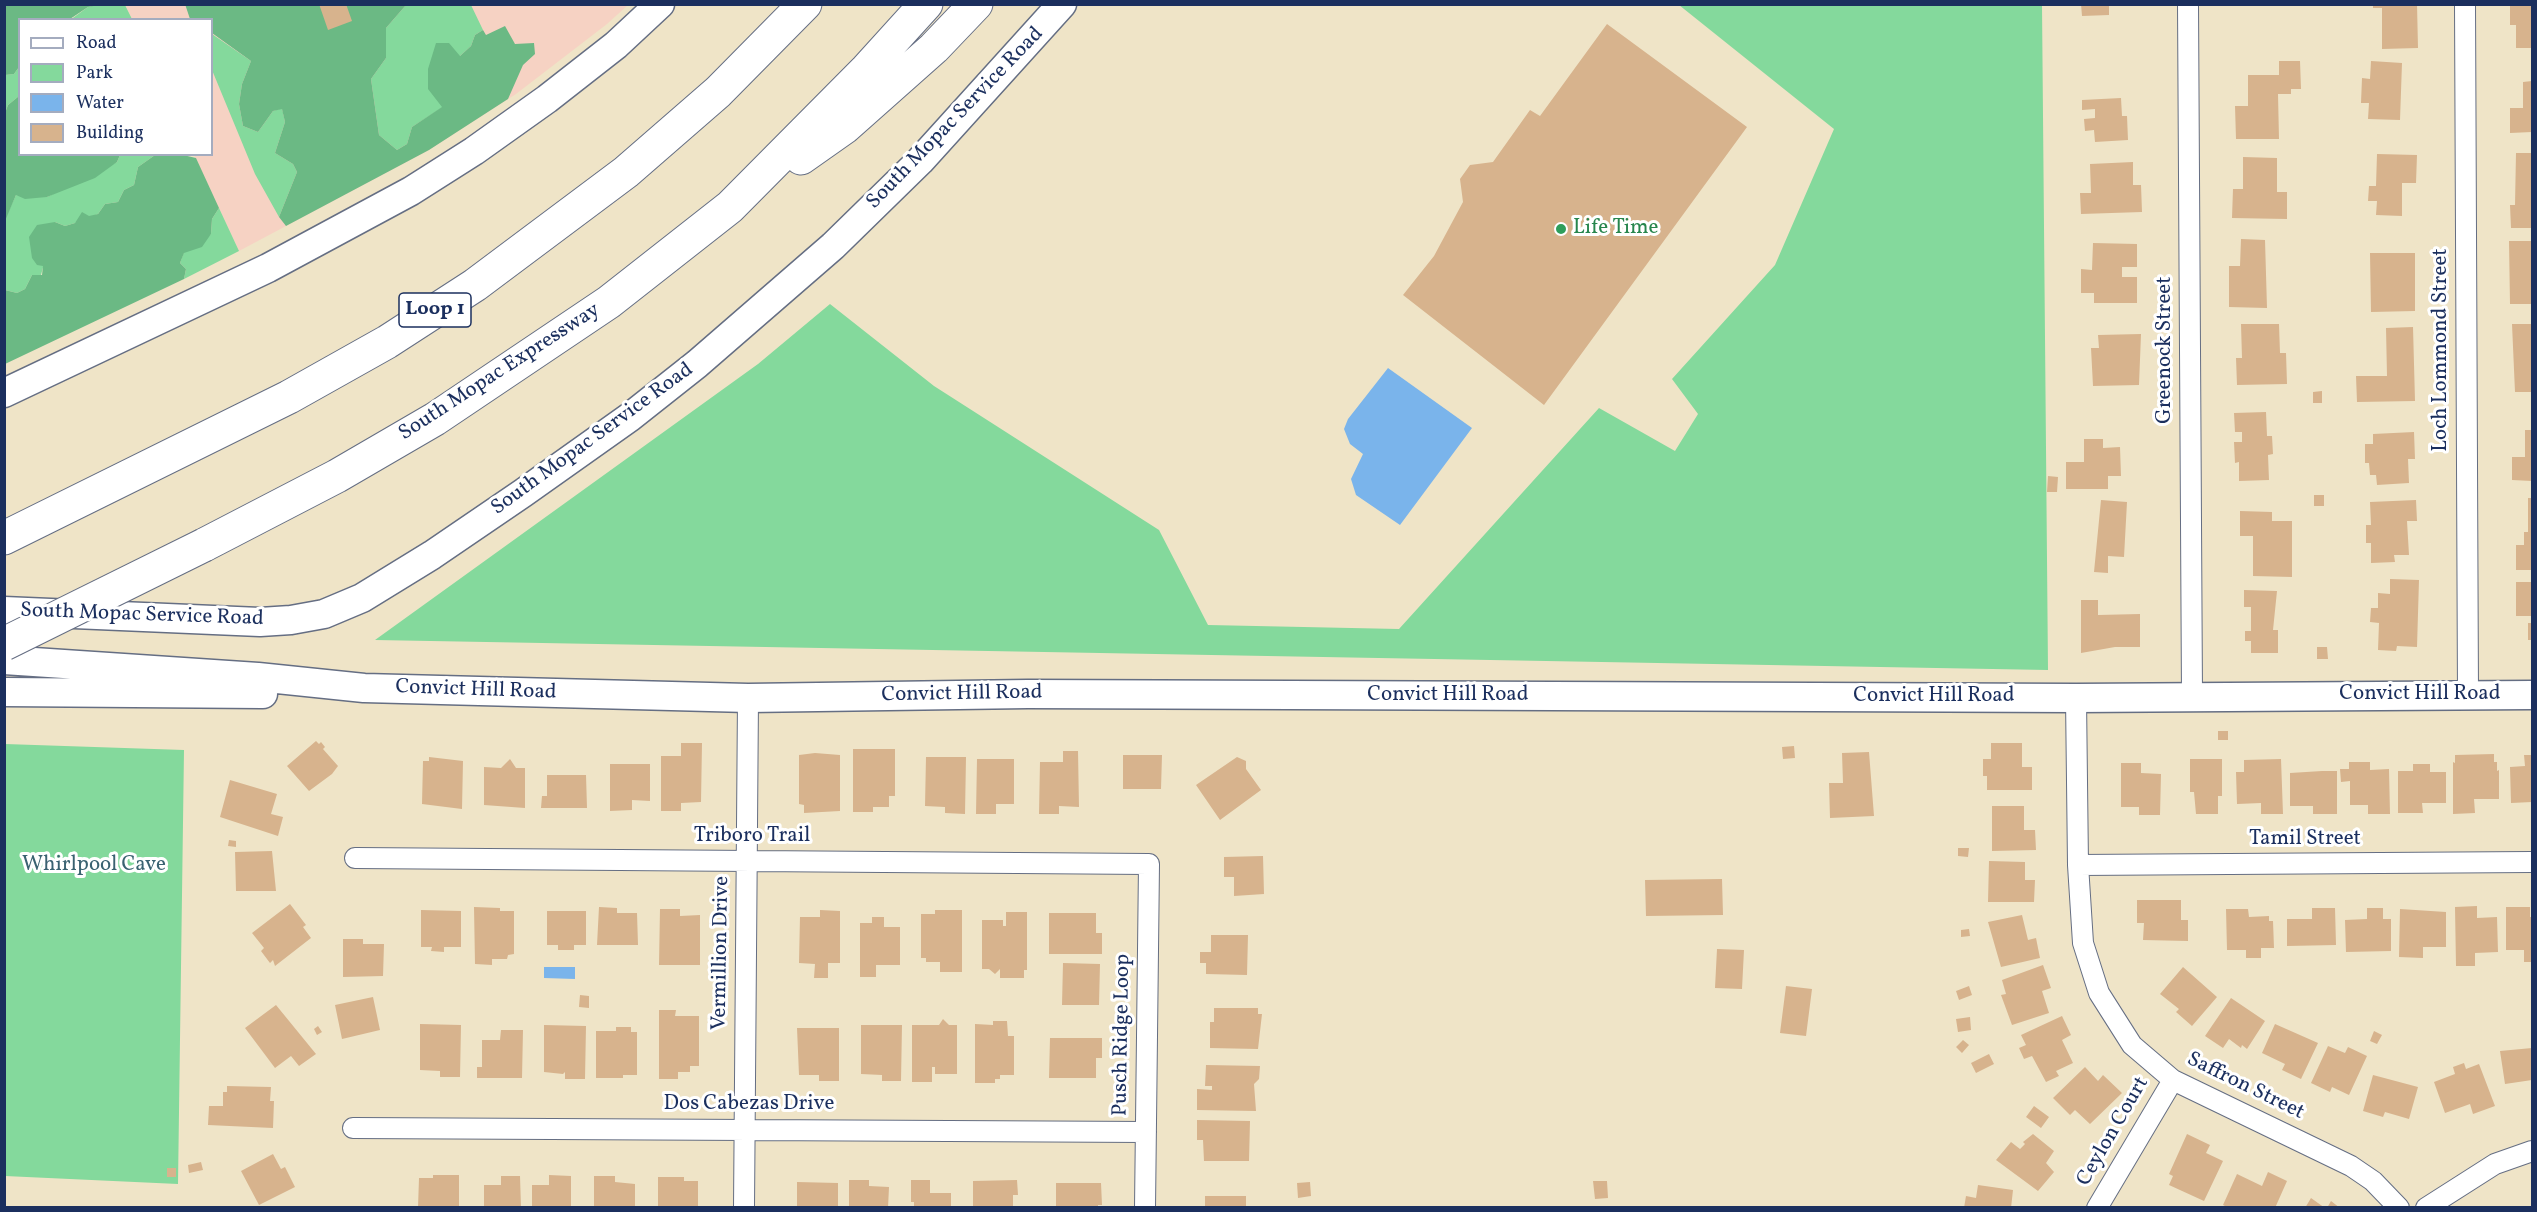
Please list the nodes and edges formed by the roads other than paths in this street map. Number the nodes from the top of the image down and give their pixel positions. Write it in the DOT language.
graph roads {
  1 [pos="660,4"];
  2 [pos="805,4"];
  3 [pos="926,4"];
  4 [pos="976,4"];
  5 [pos="1062,4"];
  6 [pos="2188,4"];
  7 [pos="2464,4"];
  8 [pos="730,207"];
  9 [pos="4,393"];
  10 [pos="12,535"];
  11 [pos="4,611"];
  12 [pos="4,644"];
  13 [pos="4,660"];
  14 [pos="364,688"];
  15 [pos="4,692"];
  16 [pos="2192,695"];
  17 [pos="2468,695"];
  18 [pos="2532,695"];
  19 [pos="748,698"];
  20 [pos="2076,698"];
  21 [pos="355,858"];
  22 [pos="747,862"];
  23 [pos="2532,862"];
  24 [pos="1149,864"];
  25 [pos="2078,866"];
  26 [pos="2173,1080"];
  27 [pos="353,1128"];
  28 [pos="745,1129"];
  29 [pos="1146,1132"];
  30 [pos="2532,1151"];
  31 [pos="744,1208"];
  32 [pos="1145,1208"];
  33 [pos="2097,1208"];
  34 [pos="2399,1208"];
  35 [pos="2426,1208"];
  1 -- 9 [label="street"];
  2 -- 10 [label="highway, Loop 1"];
  3 -- 8 [label="highway, South Mopac Expressway"];
  4 -- 8 [label="highway"];
  5 -- 11 [label="street, South Mopac Service Road"];
  6 -- 16 [label="street, Greenock Street"];
  7 -- 17 [label="street, Loch Lommond Street"];
  8 -- 12 [label="highway, South Mopac Expressway, bridge"];
  13 -- 14 [label="street, Convict Hill Road"];
  14 -- 15 [label="street, Convict Hill Road"];
  14 -- 19 [label="street, Convict Hill Road"];
  16 -- 17 [label="street, Convict Hill Road"];
  16 -- 20 [label="street, Convict Hill Road"];
  17 -- 18 [label="street, Convict Hill Road"];
  19 -- 20 [label="street, Convict Hill Road"];
  19 -- 22 [label="street, Vermillion Drive"];
  20 -- 25 [label="street, Saffron Street"];
  21 -- 22 [label="street, Triboro Trail"];
  22 -- 24 [label="street, Triboro Trail"];
  22 -- 28 [label="street, Vermillion Drive"];
  23 -- 25 [label="street, Tamil Street"];
  24 -- 29 [label="street, Pusch Ridge Loop"];
  25 -- 26 [label="street, Saffron Street"];
  26 -- 33 [label="street, Ceylon Court"];
  26 -- 34 [label="street, Saffron Street"];
  27 -- 28 [label="street, Dos Cabezas Drive"];
  28 -- 29 [label="street, Dos Cabezas Drive"];
  28 -- 31 [label="street, Vermillion Drive"];
  29 -- 32 [label="street, Pusch Ridge Loop"];
  30 -- 35 [label="street"];
}
